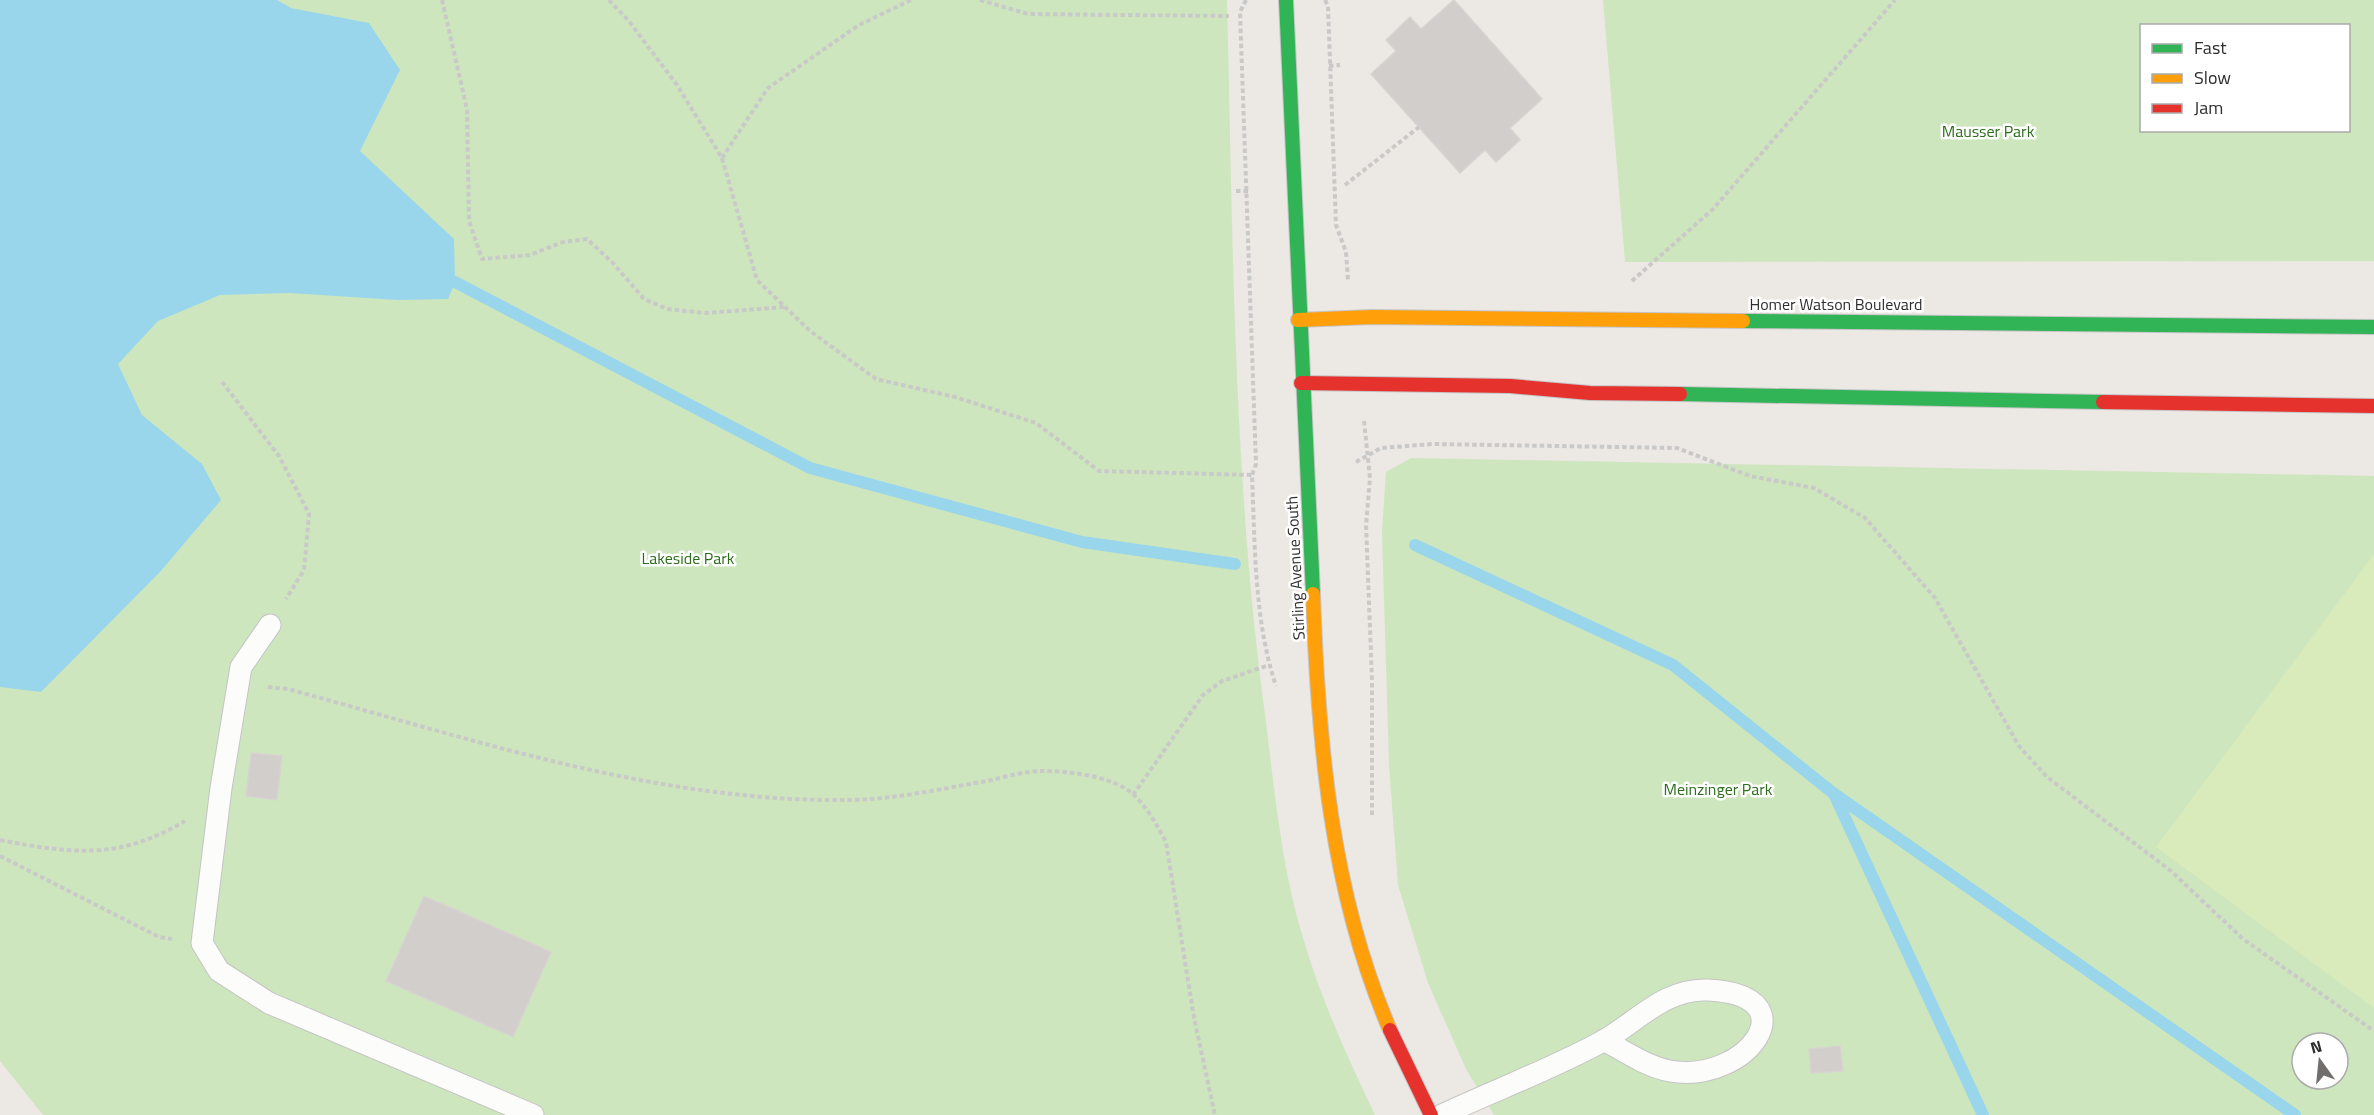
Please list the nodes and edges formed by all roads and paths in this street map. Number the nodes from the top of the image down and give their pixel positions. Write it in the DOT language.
graph roads {
  1 [pos="442,0"];
  2 [pos="609,0"];
  3 [pos="911,0"];
  4 [pos="980,0"];
  5 [pos="1246,0"];
  6 [pos="1286,0"];
  7 [pos="1325,0"];
  8 [pos="1895,0"];
  9 [pos="1229,16"];
  10 [pos="1340,65"];
  11 [pos="1321,66"];
  12 [pos="1330,66"];
  13 [pos="1419,127"];
  14 [pos="722,158"];
  15 [pos="1345,185"];
  16 [pos="1236,191"];
  17 [pos="1248,191"];
  18 [pos="1256,191"];
  19 [pos="785,307"];
  20 [pos="1352,318"];
  21 [pos="1590,319"];
  22 [pos="1298,320"];
  23 [pos="2374,327"];
  24 [pos="222,382"];
  25 [pos="1301,383"];
  26 [pos="1359,384"];
  27 [pos="2374,406"];
  28 [pos="1367,456"];
  29 [pos="1356,462"];
  30 [pos="1252,475"];
  31 [pos="270,625"];
  32 [pos="235,701"];
  33 [pos="221,788"];
  34 [pos="1133,795"];
  35 [pos="1374,824"];
  36 [pos="0,840"];
  37 [pos="0,856"];
  38 [pos="202,943"];
  39 [pos="2374,1031"];
  40 [pos="1604,1040"];
  41 [pos="533,1115"];
  42 [pos="1215,1115"];
  43 [pos="1431,1115"];
  44 [pos="1442,1115"];
  1 -- 19 [label="path"];
  2 -- 14 [label="path"];
  3 -- 14 [label="path"];
  4 -- 9 [label="path"];
  5 -- 17 [label="path"];
  6 -- 22 [label="main road, Stirling Avenue South"];
  7 -- 12 [label="path"];
  8 -- 21 [label="path"];
  10 -- 12 [label="path"];
  11 -- 12 [label="path"];
  12 -- 20 [label="path"];
  13 -- 15 [label="path"];
  14 -- 19 [label="path"];
  16 -- 17 [label="path"];
  17 -- 18 [label="path"];
  17 -- 30 [label="path"];
  19 -- 30 [label="path"];
  20 -- 21 [label="main road, Homer Watson Boulevard"];
  20 -- 22 [label="main road, Homer Watson Boulevard"];
  21 -- 23 [label="main road, Homer Watson Boulevard"];
  22 -- 25 [label="main road, Stirling Avenue South"];
  24 -- 31 [label="path"];
  25 -- 26 [label="main road"];
  25 -- 43 [label="main road, Stirling Avenue South"];
  26 -- 27 [label="main road"];
  26 -- 28 [label="path"];
  28 -- 29 [label="path"];
  28 -- 35 [label="path"];
  28 -- 39 [label="path"];
  30 -- 34 [label="path"];
  31 -- 32 [label="lane"];
  32 -- 33 [label="lane"];
  32 -- 34 [label="path"];
  33 -- 36 [label="path"];
  33 -- 38 [label="lane"];
  34 -- 42 [label="path"];
  37 -- 38 [label="path"];
  38 -- 41 [label="lane"];
  40 -- 40 [label="lane"];
  40 -- 44 [label="lane"];
}
